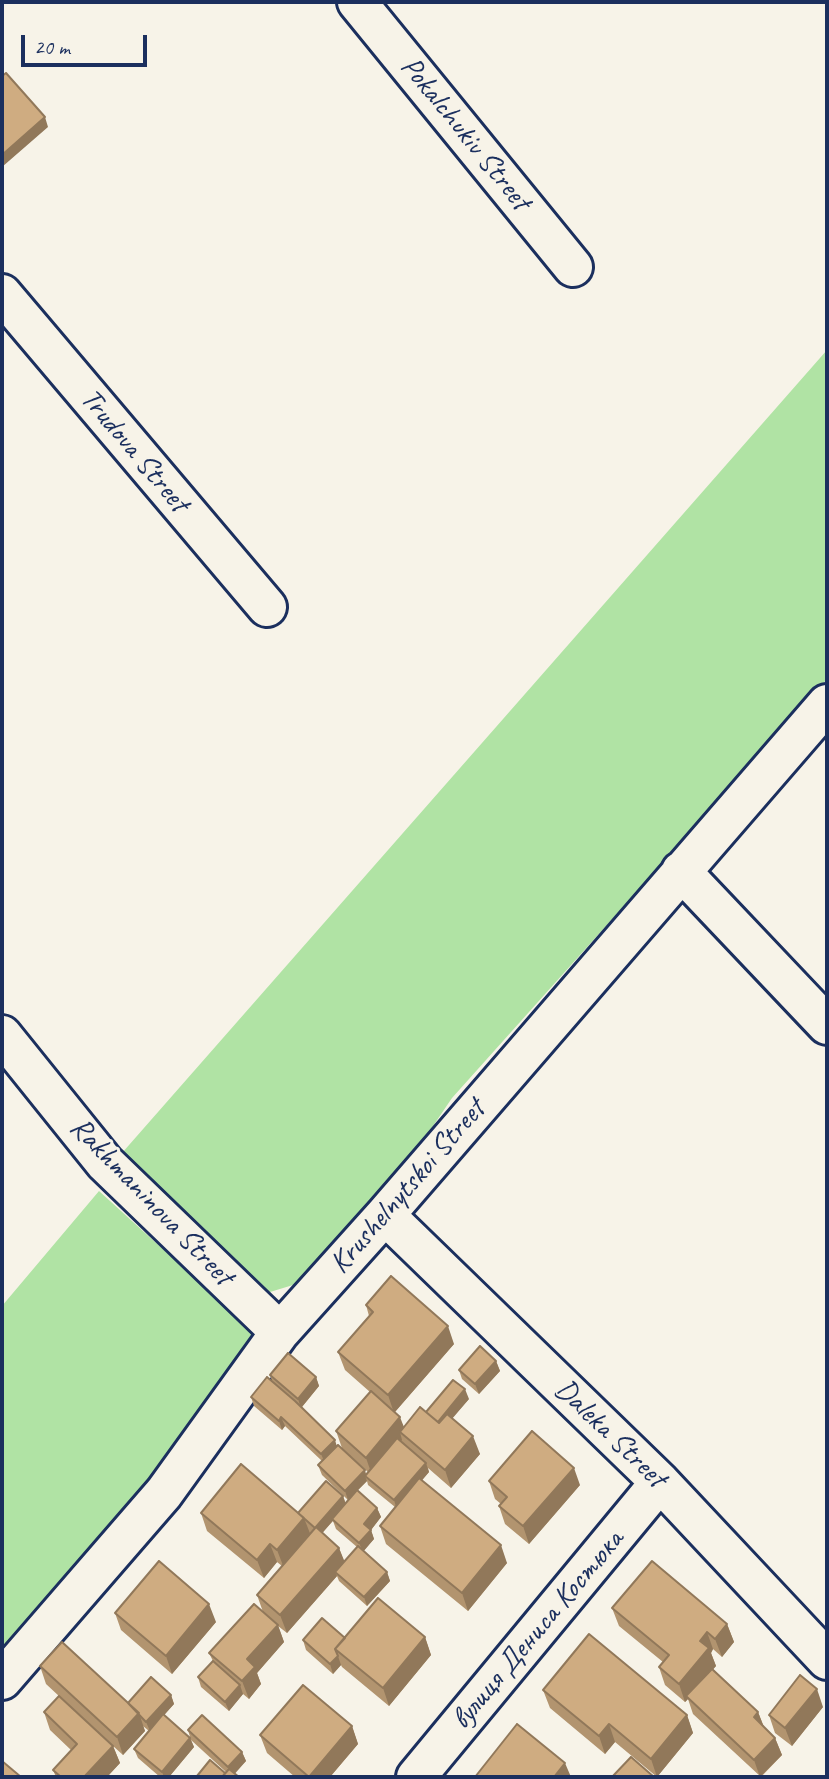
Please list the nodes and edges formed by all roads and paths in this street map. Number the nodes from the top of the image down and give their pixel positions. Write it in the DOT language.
graph roads {
  1 [pos="357,2"];
  2 [pos="573,267"];
  3 [pos="2,294"];
  4 [pos="267,607"];
  5 [pos="827,704"];
  6 [pos="681,871"];
  7 [pos="827,1025"];
  8 [pos="2,1035"];
  9 [pos="385,1215"];
  10 [pos="280,1332"];
  11 [pos="660,1482"];
  12 [pos="827,1660"];
  13 [pos="2,1680"];
  14 [pos="416,1777"];
  1 -- 2 [label="street, Pokalchukiv Street"];
  3 -- 4 [label="street, Trudova Street"];
  5 -- 6 [label="street, Krushelnytskoi Street"];
  6 -- 7 [label="street"];
  6 -- 9 [label="street, Krushelnytskoi Street"];
  8 -- 10 [label="street, Rakhmaninova Street"];
  9 -- 10 [label="street, Krushelnytskoi Street"];
  9 -- 11 [label="street, Daleka Street"];
  10 -- 13 [label="street, Krushelnytskoi Street"];
  11 -- 12 [label="street, Daleka Street"];
  11 -- 14 [label="street, вулиця Дениса Костюка"];
}
